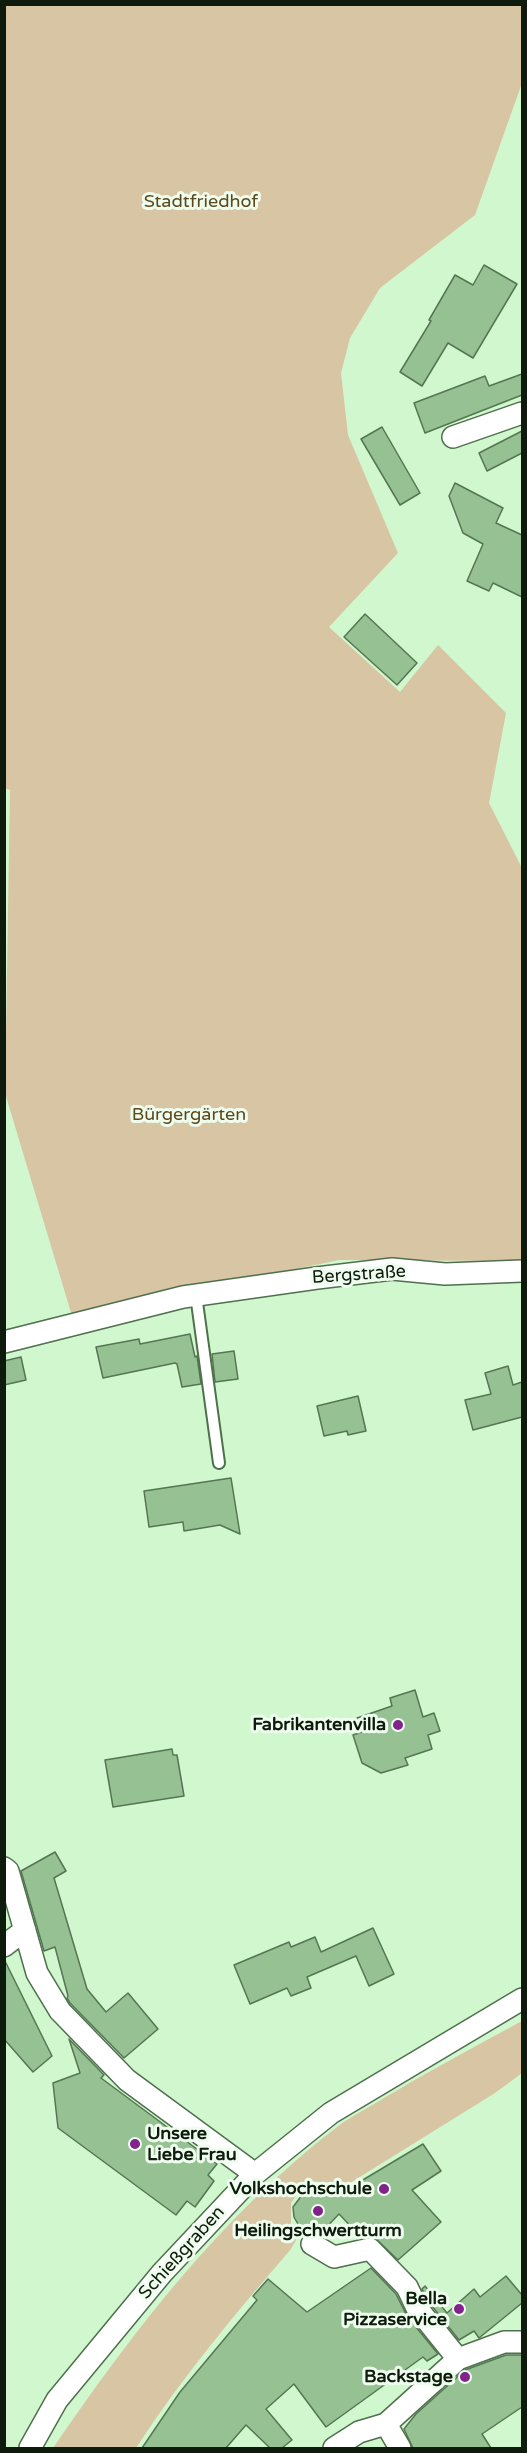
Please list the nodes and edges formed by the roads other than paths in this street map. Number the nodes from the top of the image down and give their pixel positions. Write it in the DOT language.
graph roads {
  1 [pos="522,413"];
  2 [pos="453,437"];
  3 [pos="522,1271"];
  4 [pos="196,1295"];
  5 [pos="4,1342"];
  6 [pos="219,1463"];
  7 [pos="4,1868"];
  8 [pos="25,1930"];
  9 [pos="4,1946"];
  10 [pos="522,1999"];
  11 [pos="255,2174"];
  12 [pos="312,2244"];
  13 [pos="522,2342"];
  14 [pos="458,2359"];
  15 [pos="386,2424"];
  16 [pos="30,2448"];
  17 [pos="334,2448"];
  18 [pos="400,2448"];
  1 -- 2 [label="street"];
  3 -- 4 [label="street, Bergstraße"];
  4 -- 5 [label="street, Bergstraße"];
  4 -- 6 [label="lane"];
  7 -- 8 [label="street"];
  8 -- 9 [label="street"];
  8 -- 11 [label="street"];
  10 -- 11 [label="street, Schießgraben"];
  11 -- 16 [label="street, Schießgraben"];
  12 -- 14 [label="street"];
  13 -- 14 [label="street"];
  14 -- 15 [label="street"];
  15 -- 17 [label="street"];
  15 -- 18 [label="street"];
}
